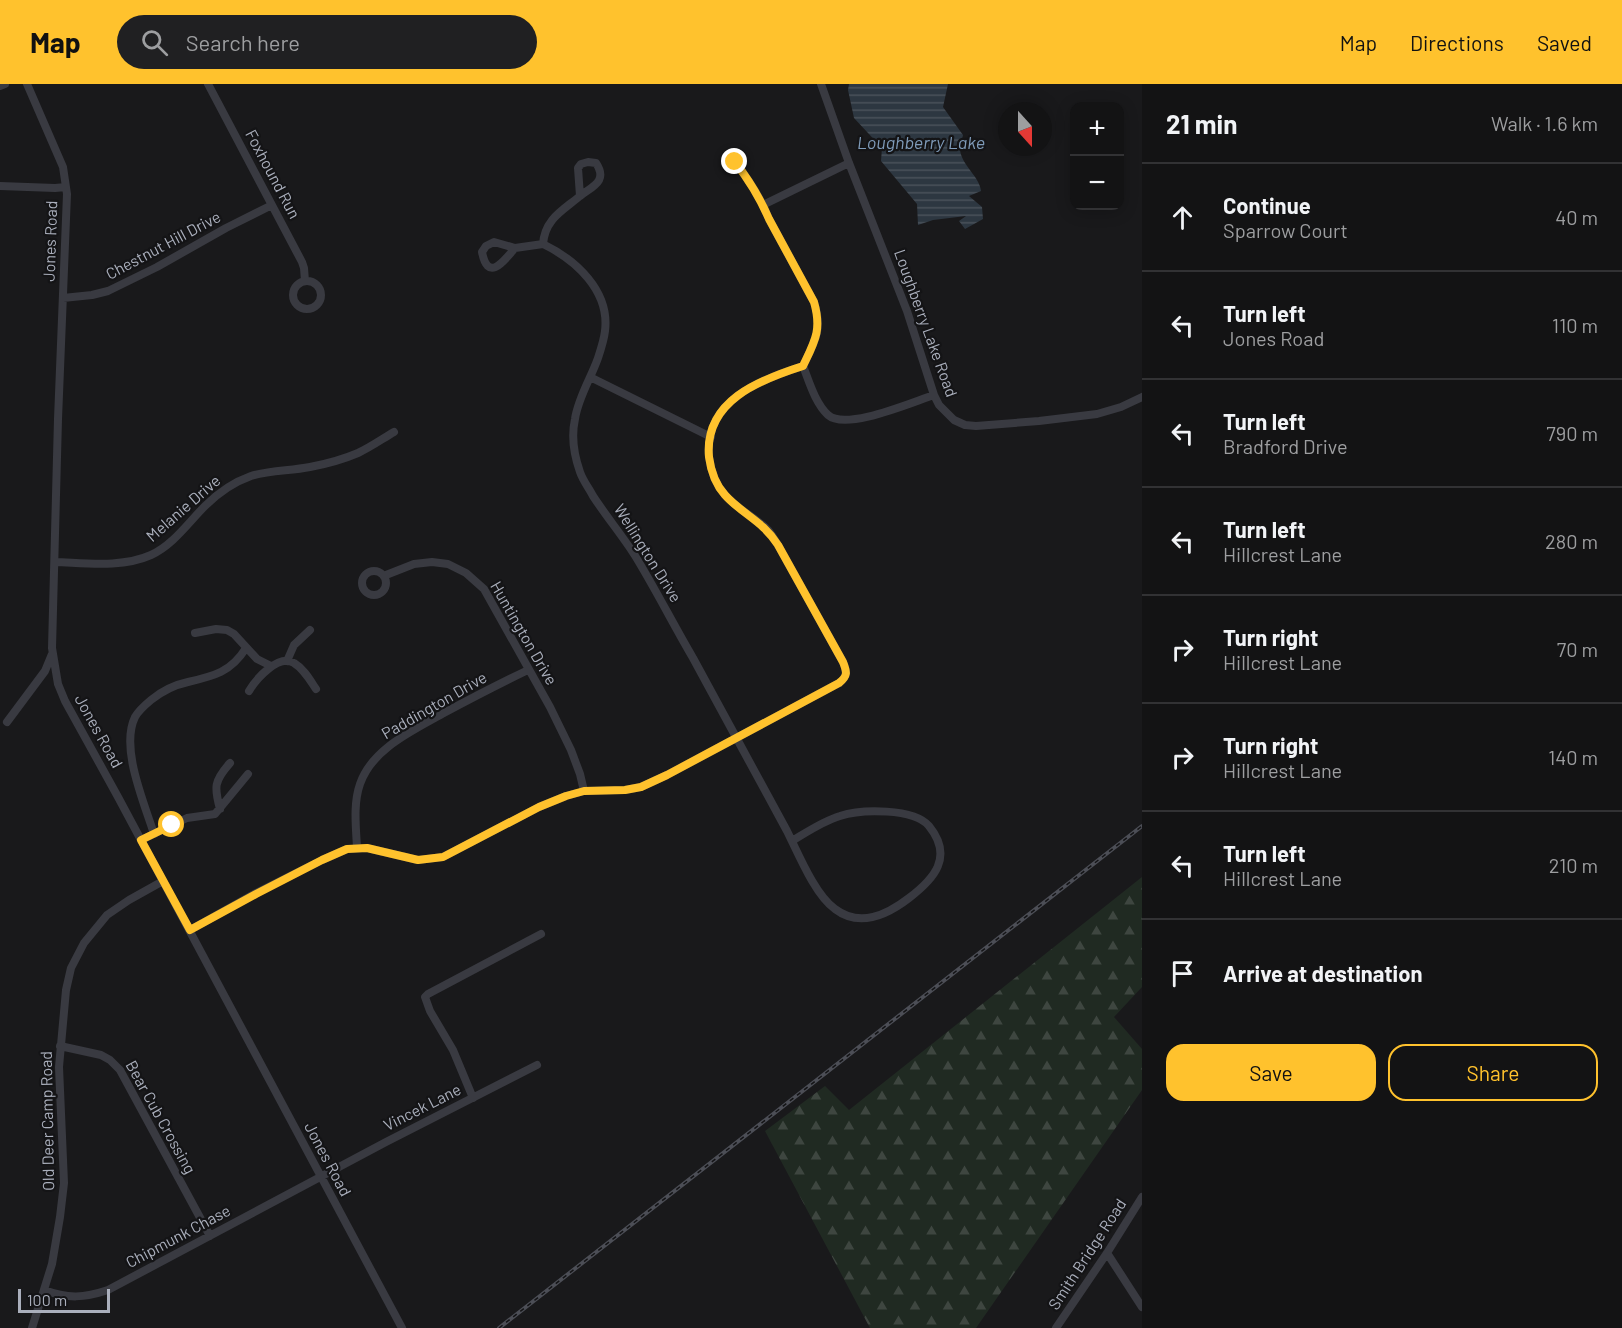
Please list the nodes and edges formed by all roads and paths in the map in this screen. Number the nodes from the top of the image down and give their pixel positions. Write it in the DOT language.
graph roads {
  1 [pos="5,84"];
  2 [pos="27,84"];
  3 [pos="208,84"];
  4 [pos="822,84"];
  5 [pos="0,86"];
  6 [pos="735,162"];
  7 [pos="849,163"];
  8 [pos="0,186"];
  9 [pos="66,187"];
  10 [pos="580,196"];
  11 [pos="272,205"];
  12 [pos="763,205"];
  13 [pos="543,244"];
  14 [pos="515,248"];
  15 [pos="305,281"];
  16 [pos="63,298"];
  17 [pos="803,366"];
  18 [pos="590,377"];
  19 [pos="934,395"];
  20 [pos="1142,397"];
  21 [pos="394,432"];
  22 [pos="711,437"];
  23 [pos="55,562"];
  24 [pos="386,575"];
  25 [pos="310,630"];
  26 [pos="195,633"];
  27 [pos="246,648"];
  28 [pos="52,653"];
  29 [pos="287,661"];
  30 [pos="271,666"];
  31 [pos="528,670"];
  32 [pos="316,689"];
  33 [pos="249,692"];
  34 [pos="7,722"];
  35 [pos="737,738"];
  36 [pos="230,763"];
  37 [pos="248,774"];
  38 [pos="584,791"];
  39 [pos="220,809"];
  40 [pos="154,834"];
  41 [pos="141,840"];
  42 [pos="792,841"];
  43 [pos="357,848"];
  44 [pos="163,881"];
  45 [pos="190,930"];
  46 [pos="542,934"];
  47 [pos="60,1046"];
  48 [pos="537,1065"];
  49 [pos="473,1098"];
  50 [pos="321,1178"];
  51 [pos="1142,1197"];
  52 [pos="210,1236"];
  53 [pos="1107,1253"];
  54 [pos="44,1290"];
  55 [pos="1142,1307"];
  56 [pos="32,1328"];
  57 [pos="402,1328"];
  58 [pos="1056,1328"];
  1 -- 5 [label="street"];
  2 -- 9 [label="street, Jones Road"];
  3 -- 11 [label="street, Foxhound Run"];
  4 -- 7 [label="street, Loughberry Lake Road"];
  6 -- 12 [label="street"];
  7 -- 12 [label="street"];
  7 -- 19 [label="street, Loughberry Lake Road"];
  8 -- 9 [label="street"];
  9 -- 16 [label="street, Jones Road"];
  10 -- 13 [label="street"];
  11 -- 15 [label="street, Foxhound Run"];
  11 -- 16 [label="street, Chestnut Hill Drive"];
  12 -- 17 [label="street"];
  13 -- 14 [label="street"];
  13 -- 18 [label="street, Wellington Drive"];
  16 -- 23 [label="street, Jones Road"];
  17 -- 19 [label="street"];
  17 -- 22 [label="street"];
  18 -- 22 [label="street"];
  18 -- 35 [label="street, Wellington Drive"];
  19 -- 20 [label="street, Loughberry Lake Road"];
  21 -- 23 [label="street, Melanie Drive"];
  22 -- 35 [label="street"];
  23 -- 28 [label="street, Jones Road"];
  24 -- 31 [label="street, Huntington Drive"];
  25 -- 29 [label="street"];
  26 -- 27 [label="street"];
  27 -- 30 [label="street"];
  27 -- 40 [label="street"];
  28 -- 34 [label="street"];
  28 -- 41 [label="street, Jones Road"];
  29 -- 30 [label="street"];
  29 -- 32 [label="street"];
  30 -- 33 [label="street"];
  31 -- 38 [label="street, Huntington Drive"];
  31 -- 43 [label="street, Paddington Drive"];
  35 -- 38 [label="street"];
  35 -- 42 [label="street, Wellington Drive"];
  36 -- 39 [label="street"];
  37 -- 39 [label="street"];
  38 -- 43 [label="street"];
  39 -- 40 [label="street"];
  40 -- 41 [label="street"];
  41 -- 44 [label="street, Jones Road"];
  42 -- 42 [label="street"];
  43 -- 45 [label="street"];
  44 -- 45 [label="street, Jones Road"];
  44 -- 47 [label="street, Old Deer Camp Road"];
  45 -- 50 [label="street, Jones Road"];
  46 -- 49 [label="street"];
  47 -- 52 [label="street, Bear Cub Crossing"];
  47 -- 54 [label="street, Old Deer Camp Road"];
  48 -- 49 [label="street, Vincek Lane"];
  49 -- 50 [label="street, Vincek Lane"];
  50 -- 52 [label="street, Chipmunk Chase"];
  50 -- 57 [label="street, Jones Road"];
  51 -- 53 [label="street, Smith Bridge Road"];
  52 -- 54 [label="street, Chipmunk Chase"];
  53 -- 55 [label="street"];
  53 -- 58 [label="street, Smith Bridge Road"];
  54 -- 56 [label="street, Old Deer Camp Road"];
}
